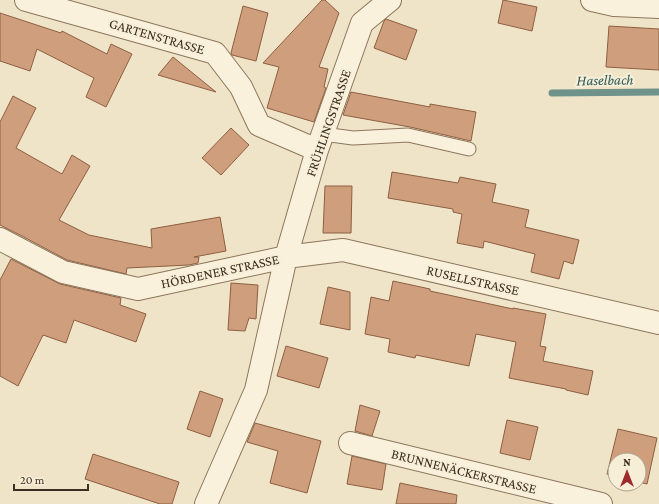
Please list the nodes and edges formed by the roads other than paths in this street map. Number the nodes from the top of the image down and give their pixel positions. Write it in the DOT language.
graph roads {
  1 [pos="26,0"];
  2 [pos="390,0"];
  3 [pos="592,0"];
  4 [pos="659,7"];
  5 [pos="320,142"];
  6 [pos="469,149"];
  7 [pos="0,239"];
  8 [pos="286,257"];
  9 [pos="659,323"];
  10 [pos="350,444"];
  11 [pos="206,504"];
  12 [pos="601,504"];
  1 -- 5 [label="street, GARTENSTRASSE"];
  2 -- 5 [label="street, FRÜHLINGSTRASSE"];
  3 -- 4 [label="street"];
  5 -- 6 [label="lane"];
  5 -- 8 [label="street, FRÜHLINGSTRASSE"];
  7 -- 8 [label="street, HÖRDENER STRASSE"];
  8 -- 9 [label="street, RUSELLSTRASSE"];
  8 -- 11 [label="street, HÖRDENER STRASSE"];
  10 -- 12 [label="street, BRUNNENÄCKERSTRASSE"];
}
